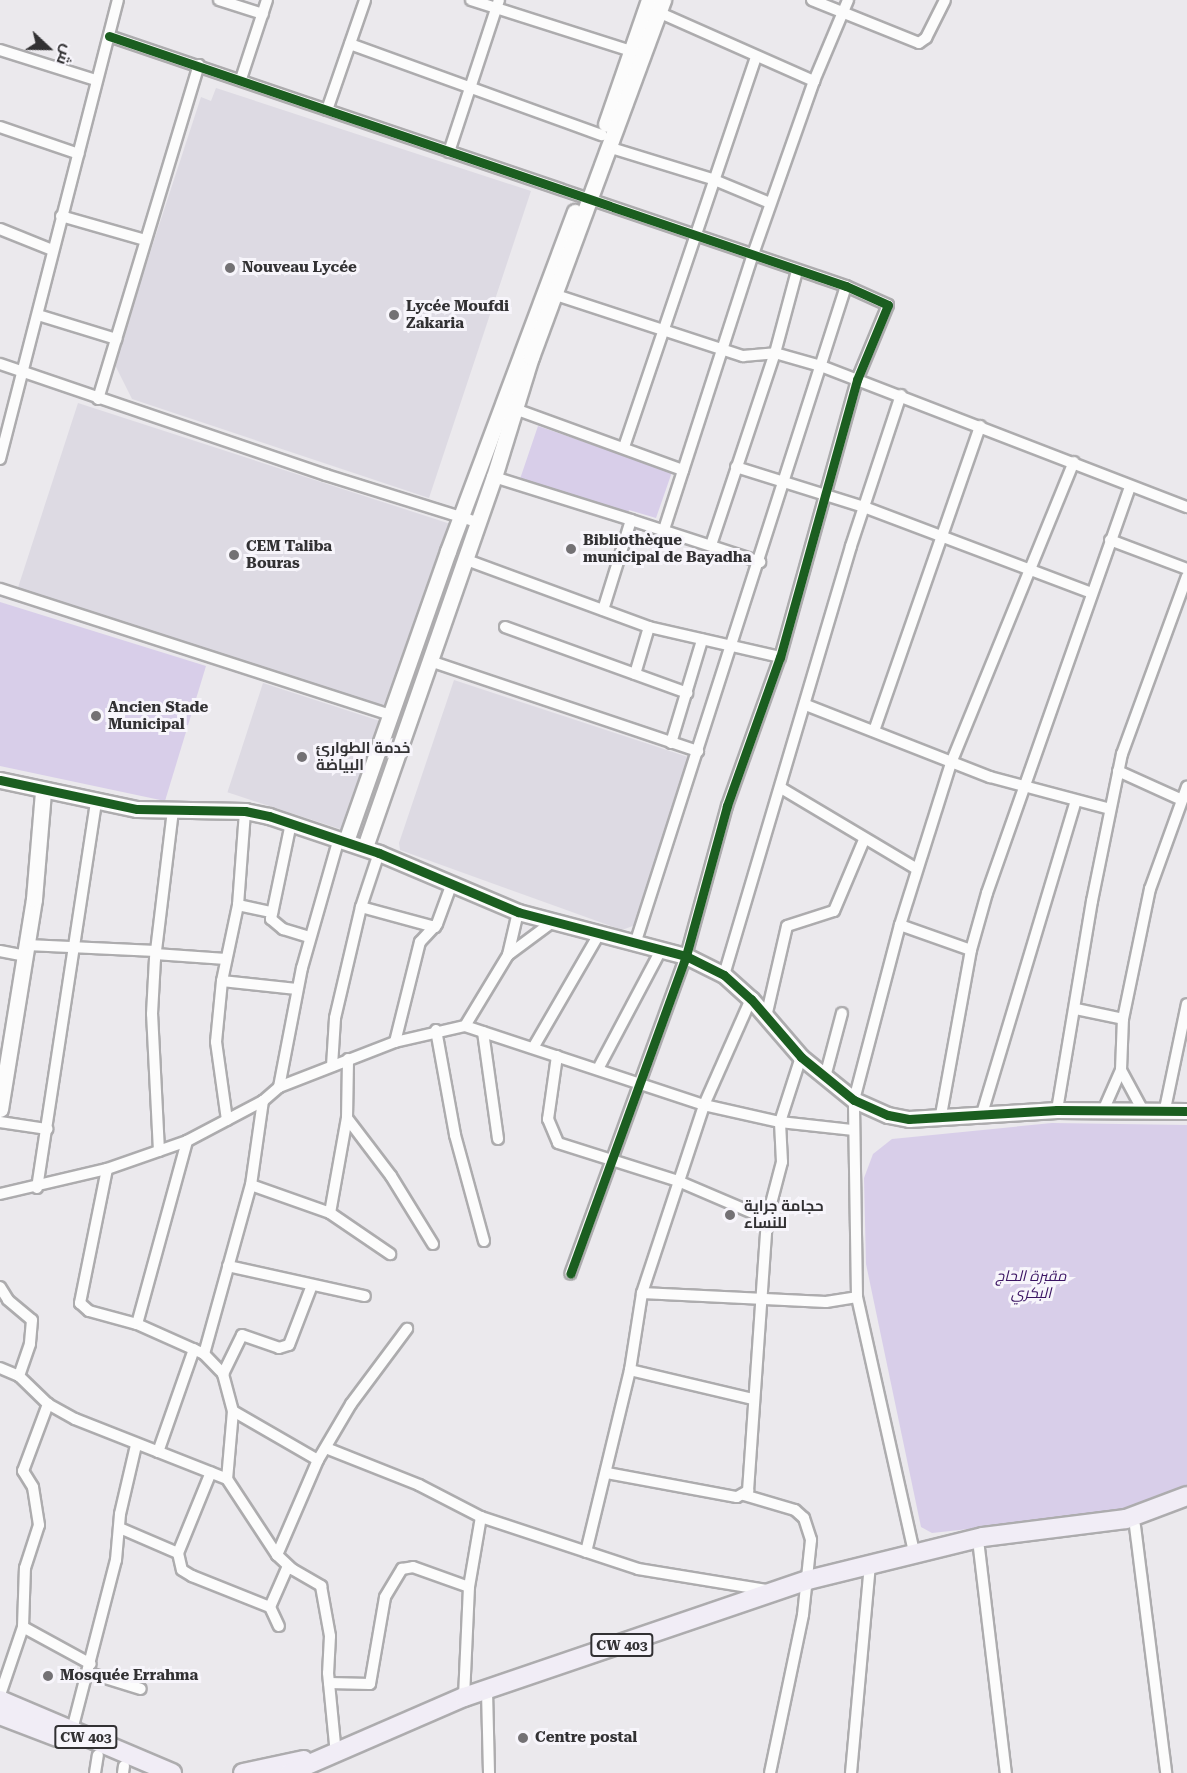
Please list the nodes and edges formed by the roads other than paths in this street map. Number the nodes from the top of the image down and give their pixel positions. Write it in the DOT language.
graph roads {
  1 [pos="118,0"];
  2 [pos="219,0"];
  3 [pos="267,0"];
  4 [pos="365,0"];
  5 [pos="471,0"];
  6 [pos="812,0"];
  7 [pos="848,0"];
  8 [pos="945,0"];
  9 [pos="497,4"];
  10 [pos="657,4"];
  11 [pos="262,14"];
  12 [pos="842,15"];
  13 [pos="110,36"];
  14 [pos="350,44"];
  15 [pos="0,50"];
  16 [pos="631,51"];
  17 [pos="756,57"];
  18 [pos="199,65"];
  19 [pos="241,79"];
  20 [pos="96,80"];
  21 [pos="814,81"];
  22 [pos="469,87"];
  23 [pos="327,110"];
  24 [pos="0,127"];
  25 [pos="605,141"];
  26 [pos="449,152"];
  27 [pos="79,154"];
  28 [pos="712,179"];
  29 [pos="585,198"];
  30 [pos="770,203"];
  31 [pos="61,216"];
  32 [pos="0,229"];
  33 [pos="693,236"];
  34 [pos="145,240"];
  35 [pos="52,250"];
  36 [pos="753,254"];
  37 [pos="797,271"];
  38 [pos="846,286"];
  39 [pos="556,295"];
  40 [pos="38,315"];
  41 [pos="662,332"];
  42 [pos="116,339"];
  43 [pos="721,349"];
  44 [pos="775,353"];
  45 [pos="0,364"];
  46 [pos="821,366"];
  47 [pos="23,373"];
  48 [pos="857,380"];
  49 [pos="901,395"];
  50 [pos="98,399"];
  51 [pos="514,409"];
  52 [pos="980,426"];
  53 [pos="624,447"];
  54 [pos="0,459"];
  55 [pos="1074,462"];
  56 [pos="736,468"];
  57 [pos="683,470"];
  58 [pos="494,477"];
  59 [pos="782,482"];
  60 [pos="1130,487"];
  61 [pos="823,493"];
  62 [pos="864,507"];
  63 [pos="1187,507"];
  64 [pos="461,517"];
  65 [pos="631,520"];
  66 [pos="477,522"];
  67 [pos="664,530"];
  68 [pos="940,536"];
  69 [pos="1110,540"];
  70 [pos="711,545"];
  71 [pos="464,559"];
  72 [pos="759,562"];
  73 [pos="1187,569"];
  74 [pos="1030,572"];
  75 [pos="1187,576"];
  76 [pos="0,589"];
  77 [pos="1091,593"];
  78 [pos="603,610"];
  79 [pos="505,627"];
  80 [pos="648,627"];
  81 [pos="702,640"];
  82 [pos="732,647"];
  83 [pos="780,657"];
  84 [pos="430,661"];
  85 [pos="634,674"];
  86 [pos="687,693"];
  87 [pos="806,705"];
  88 [pos="391,715"];
  89 [pos="874,731"];
  90 [pos="671,743"];
  91 [pos="698,751"];
  92 [pos="951,763"];
  93 [pos="1118,771"];
  94 [pos="0,780"];
  95 [pos="1021,787"];
  96 [pos="1187,787"];
  97 [pos="781,788"];
  98 [pos="44,791"];
  99 [pos="1182,800"];
  100 [pos="1076,801"];
  101 [pos="96,803"];
  102 [pos="1110,809"];
  103 [pos="173,811"];
  104 [pos="245,811"];
  105 [pos="291,823"];
  106 [pos="343,839"];
  107 [pos="864,840"];
  108 [pos="372,850"];
  109 [pos="917,869"];
  110 [pos="452,882"];
  111 [pos="238,905"];
  112 [pos="361,907"];
  113 [pos="272,912"];
  114 [pos="518,912"];
  115 [pos="554,921"];
  116 [pos="900,925"];
  117 [pos="435,927"];
  118 [pos="599,934"];
  119 [pos="309,937"];
  120 [pos="635,944"];
  121 [pos="75,948"];
  122 [pos="661,950"];
  123 [pos="971,950"];
  124 [pos="0,951"];
  125 [pos="26,951"];
  126 [pos="155,953"];
  127 [pos="508,955"];
  128 [pos="686,956"];
  129 [pos="226,959"];
  130 [pos="724,975"];
  131 [pos="222,981"];
  132 [pos="297,988"];
  133 [pos="751,999"];
  134 [pos="1187,1004"];
  135 [pos="1076,1009"];
  136 [pos="843,1013"];
  137 [pos="766,1017"];
  138 [pos="1123,1019"];
  139 [pos="465,1026"];
  140 [pos="436,1030"];
  141 [pos="483,1032"];
  142 [pos="395,1042"];
  143 [pos="533,1048"];
  144 [pos="557,1056"];
  145 [pos="801,1057"];
  146 [pos="348,1059"];
  147 [pos="332,1065"];
  148 [pos="598,1070"];
  149 [pos="1121,1070"];
  150 [pos="825,1077"];
  151 [pos="641,1086"];
  152 [pos="279,1087"];
  153 [pos="854,1100"];
  154 [pos="263,1101"];
  155 [pos="0,1104"];
  156 [pos="704,1105"];
  157 [pos="1165,1108"];
  158 [pos="1142,1109"];
  159 [pos="1057,1110"];
  160 [pos="1103,1111"];
  161 [pos="1187,1112"];
  162 [pos="941,1115"];
  163 [pos="981,1117"];
  164 [pos="347,1118"];
  165 [pos="227,1120"];
  166 [pos="0,1122"];
  167 [pos="780,1122"];
  168 [pos="47,1129"];
  169 [pos="852,1130"];
  170 [pos="498,1139"];
  171 [pos="187,1142"];
  172 [pos="159,1151"];
  173 [pos="612,1163"];
  174 [pos="107,1169"];
  175 [pos="678,1181"];
  176 [pos="251,1185"];
  177 [pos="37,1188"];
  178 [pos="0,1194"];
  179 [pos="330,1213"];
  180 [pos="766,1219"];
  181 [pos="484,1241"];
  182 [pos="433,1244"];
  183 [pos="390,1254"];
  184 [pos="228,1266"];
  185 [pos="570,1275"];
  186 [pos="312,1285"];
  187 [pos="0,1287"];
  188 [pos="642,1293"];
  189 [pos="365,1296"];
  190 [pos="760,1297"];
  191 [pos="857,1297"];
  192 [pos="137,1324"];
  193 [pos="407,1329"];
  194 [pos="199,1351"];
  195 [pos="0,1368"];
  196 [pos="630,1370"];
  197 [pos="223,1374"];
  198 [pos="19,1376"];
  199 [pos="753,1399"];
  200 [pos="48,1404"];
  201 [pos="233,1411"];
  202 [pos="136,1445"];
  203 [pos="326,1448"];
  204 [pos="158,1452"];
  205 [pos="318,1460"];
  206 [pos="211,1472"];
  207 [pos="607,1473"];
  208 [pos="227,1479"];
  209 [pos="744,1495"];
  210 [pos="1187,1496"];
  211 [pos="1187,1507"];
  212 [pos="481,1517"];
  213 [pos="1135,1527"];
  214 [pos="122,1529"];
  215 [pos="979,1548"];
  216 [pos="586,1552"];
  217 [pos="914,1552"];
  218 [pos="178,1553"];
  219 [pos="277,1556"];
  220 [pos="870,1563"];
  221 [pos="288,1566"];
  222 [pos="808,1580"];
  223 [pos="469,1587"];
  224 [pos="780,1592"];
  225 [pos="270,1607"];
  226 [pos="279,1626"];
  227 [pos="23,1628"];
  228 [pos="91,1668"];
  229 [pos="329,1683"];
  230 [pos="141,1689"];
  231 [pos="487,1690"];
  232 [pos="0,1695"];
  233 [pos="465,1697"];
  234 [pos="0,1700"];
  235 [pos="0,1715"];
  236 [pos="72,1730"];
  237 [pos="336,1755"];
  238 [pos="97,1764"];
  239 [pos="123,1769"];
  240 [pos="282,1770"];
  241 [pos="142,1773"];
  242 [pos="172,1773"];
  243 [pos="243,1773"];
  244 [pos="489,1773"];
  245 [pos="770,1773"];
  246 [pos="851,1773"];
  247 [pos="1006,1773"];
  248 [pos="1166,1773"];
  1 -- 13 [label="street"];
  2 -- 11 [label="street"];
  3 -- 11 [label="street"];
  4 -- 14 [label="street"];
  5 -- 9 [label="street"];
  6 -- 12 [label="street"];
  7 -- 12 [label="street"];
  8 -- 12 [label="street"];
  9 -- 16 [label="street"];
  9 -- 22 [label="street"];
  10 -- 16 [label="street"];
  10 -- 17 [label="street"];
  10 -- 25 [label="street"];
  11 -- 19 [label="street"];
  12 -- 21 [label="street"];
  13 -- 18 [label="street"];
  13 -- 20 [label="street"];
  14 -- 22 [label="street"];
  14 -- 23 [label="street"];
  15 -- 20 [label="street"];
  16 -- 25 [label="street"];
  17 -- 21 [label="street"];
  17 -- 28 [label="street"];
  18 -- 19 [label="street"];
  18 -- 34 [label="street"];
  19 -- 23 [label="street"];
  20 -- 27 [label="street"];
  21 -- 30 [label="street"];
  22 -- 25 [label="street"];
  22 -- 26 [label="street"];
  23 -- 26 [label="street"];
  24 -- 27 [label="street"];
  25 -- 28 [label="street"];
  25 -- 29 [label="street"];
  26 -- 29 [label="street"];
  27 -- 31 [label="street"];
  28 -- 30 [label="street"];
  28 -- 33 [label="street"];
  29 -- 33 [label="street"];
  29 -- 39 [label="street"];
  29 -- 64 [label="street"];
  30 -- 36 [label="street"];
  31 -- 34 [label="street"];
  31 -- 35 [label="street"];
  32 -- 35 [label="street"];
  33 -- 36 [label="street"];
  33 -- 41 [label="street"];
  34 -- 42 [label="street"];
  35 -- 40 [label="street"];
  36 -- 37 [label="street"];
  36 -- 43 [label="street"];
  37 -- 38 [label="street"];
  37 -- 44 [label="street"];
  38 -- 46 [label="street"];
  38 -- 48 [label="street"];
  39 -- 41 [label="street"];
  39 -- 51 [label="street"];
  40 -- 42 [label="street"];
  40 -- 47 [label="street"];
  41 -- 43 [label="street"];
  41 -- 53 [label="street"];
  42 -- 50 [label="street"];
  43 -- 44 [label="street"];
  43 -- 57 [label="street"];
  44 -- 46 [label="street"];
  44 -- 56 [label="street"];
  45 -- 47 [label="street"];
  46 -- 48 [label="street"];
  46 -- 59 [label="street"];
  47 -- 50 [label="street"];
  47 -- 54 [label="street"];
  48 -- 49 [label="street"];
  48 -- 61 [label="street"];
  49 -- 52 [label="street"];
  49 -- 62 [label="street"];
  50 -- 64 [label="street"];
  51 -- 53 [label="street"];
  51 -- 58 [label="street"];
  52 -- 55 [label="street"];
  52 -- 68 [label="street"];
  53 -- 57 [label="street"];
  55 -- 60 [label="street"];
  55 -- 74 [label="street"];
  56 -- 59 [label="street"];
  56 -- 70 [label="street"];
  57 -- 67 [label="street"];
  58 -- 65 [label="street"];
  58 -- 66 [label="street"];
  59 -- 61 [label="street"];
  59 -- 72 [label="street"];
  60 -- 63 [label="street"];
  60 -- 69 [label="street"];
  61 -- 62 [label="street"];
  61 -- 83 [label="street"];
  62 -- 68 [label="street"];
  62 -- 87 [label="street"];
  64 -- 66 [label="street"];
  64 -- 88 [label="street"];
  65 -- 67 [label="street"];
  65 -- 78 [label="street"];
  66 -- 71 [label="street"];
  67 -- 70 [label="street"];
  68 -- 74 [label="street"];
  68 -- 89 [label="street"];
  69 -- 73 [label="street"];
  69 -- 77 [label="street"];
  70 -- 72 [label="street"];
  71 -- 78 [label="street"];
  71 -- 84 [label="street"];
  72 -- 82 [label="street"];
  74 -- 77 [label="street"];
  74 -- 92 [label="street"];
  75 -- 93 [label="street"];
  76 -- 88 [label="street"];
  77 -- 95 [label="street"];
  78 -- 80 [label="street"];
  79 -- 85 [label="street"];
  80 -- 81 [label="street"];
  80 -- 85 [label="street"];
  81 -- 82 [label="street"];
  81 -- 86 [label="street"];
  82 -- 83 [label="street"];
  82 -- 91 [label="street"];
  83 -- 128 [label="street"];
  84 -- 90 [label="street"];
  84 -- 108 [label="street"];
  85 -- 86 [label="street"];
  86 -- 90 [label="street"];
  87 -- 89 [label="street"];
  87 -- 97 [label="street"];
  88 -- 106 [label="street"];
  89 -- 92 [label="street"];
  90 -- 91 [label="street"];
  91 -- 120 [label="street"];
  92 -- 95 [label="street"];
  92 -- 109 [label="street"];
  93 -- 99 [label="street"];
  93 -- 102 [label="street"];
  94 -- 98 [label="street"];
  95 -- 100 [label="street"];
  95 -- 123 [label="street"];
  96 -- 99 [label="street"];
  97 -- 107 [label="street"];
  97 -- 130 [label="street"];
  98 -- 101 [label="street"];
  98 -- 125 [label="street"];
  99 -- 138 [label="street"];
  100 -- 102 [label="street"];
  100 -- 163 [label="street"];
  101 -- 103 [label="street"];
  101 -- 121 [label="street"];
  102 -- 135 [label="street"];
  103 -- 104 [label="street"];
  103 -- 126 [label="street"];
  104 -- 105 [label="street"];
  104 -- 111 [label="street"];
  105 -- 106 [label="street"];
  105 -- 113 [label="street"];
  106 -- 108 [label="street"];
  106 -- 119 [label="street"];
  107 -- 109 [label="street"];
  107 -- 137 [label="street"];
  108 -- 110 [label="street"];
  108 -- 112 [label="street"];
  109 -- 116 [label="street"];
  110 -- 114 [label="street"];
  110 -- 117 [label="street"];
  111 -- 113 [label="street"];
  111 -- 129 [label="street"];
  112 -- 117 [label="street"];
  112 -- 147 [label="street"];
  113 -- 119 [label="street"];
  114 -- 115 [label="street"];
  114 -- 127 [label="street"];
  115 -- 118 [label="street"];
  115 -- 127 [label="street"];
  116 -- 123 [label="street"];
  116 -- 153 [label="street"];
  117 -- 142 [label="street"];
  118 -- 120 [label="street"];
  118 -- 143 [label="street"];
  119 -- 132 [label="street"];
  120 -- 122 [label="street"];
  121 -- 125 [label="street"];
  121 -- 126 [label="street"];
  121 -- 168 [label="street"];
  122 -- 128 [label="street"];
  122 -- 148 [label="street"];
  123 -- 162 [label="street"];
  124 -- 125 [label="street"];
  125 -- 155 [label="street"];
  126 -- 129 [label="street"];
  126 -- 172 [label="street"];
  127 -- 139 [label="street"];
  128 -- 130 [label="street"];
  128 -- 151 [label="street"];
  129 -- 131 [label="street"];
  130 -- 133 [label="street"];
  131 -- 132 [label="street"];
  131 -- 165 [label="street"];
  132 -- 152 [label="street"];
  133 -- 137 [label="street"];
  133 -- 156 [label="street"];
  134 -- 157 [label="street"];
  135 -- 138 [label="street"];
  135 -- 159 [label="street"];
  136 -- 150 [label="street"];
  137 -- 145 [label="street"];
  138 -- 149 [label="street"];
  139 -- 140 [label="street"];
  139 -- 141 [label="street"];
  140 -- 142 [label="street"];
  140 -- 181 [label="street"];
  141 -- 143 [label="street"];
  141 -- 170 [label="street"];
  142 -- 146 [label="street"];
  143 -- 144 [label="street"];
  144 -- 148 [label="street"];
  144 -- 173 [label="street"];
  145 -- 150 [label="street"];
  145 -- 167 [label="street"];
  146 -- 147 [label="street"];
  146 -- 164 [label="street"];
  147 -- 152 [label="street"];
  148 -- 151 [label="street"];
  149 -- 158 [label="street"];
  149 -- 160 [label="street"];
  150 -- 153 [label="street"];
  151 -- 156 [label="street"];
  151 -- 173 [label="street"];
  152 -- 154 [label="street"];
  153 -- 162 [label="street"];
  153 -- 169 [label="street"];
  154 -- 165 [label="street"];
  154 -- 176 [label="street"];
  156 -- 167 [label="street"];
  156 -- 175 [label="street"];
  157 -- 158 [label="street"];
  157 -- 161 [label="street"];
  158 -- 160 [label="street"];
  159 -- 160 [label="street"];
  159 -- 163 [label="street"];
  162 -- 163 [label="street"];
  164 -- 179 [label="street"];
  164 -- 182 [label="street"];
  165 -- 171 [label="street"];
  166 -- 168 [label="street"];
  167 -- 169 [label="street"];
  167 -- 180 [label="street"];
  168 -- 177 [label="street"];
  169 -- 191 [label="street"];
  171 -- 172 [label="street"];
  171 -- 192 [label="street"];
  172 -- 174 [label="street"];
  173 -- 175 [label="street"];
  173 -- 185 [label="street"];
  174 -- 177 [label="street"];
  174 -- 192 [label="street"];
  175 -- 180 [label="street"];
  175 -- 188 [label="street"];
  176 -- 179 [label="street"];
  176 -- 184 [label="street"];
  177 -- 178 [label="street"];
  179 -- 183 [label="street"];
  180 -- 190 [label="street"];
  184 -- 186 [label="street"];
  184 -- 194 [label="street"];
  186 -- 189 [label="street"];
  186 -- 197 [label="street"];
  187 -- 198 [label="street"];
  188 -- 190 [label="street"];
  188 -- 196 [label="street"];
  190 -- 191 [label="street"];
  190 -- 199 [label="street"];
  191 -- 217 [label="street"];
  192 -- 194 [label="street"];
  193 -- 203 [label="street"];
  194 -- 197 [label="street"];
  194 -- 204 [label="street"];
  195 -- 198 [label="street"];
  196 -- 199 [label="street"];
  196 -- 207 [label="street"];
  197 -- 201 [label="street"];
  198 -- 200 [label="street"];
  199 -- 209 [label="street"];
  200 -- 202 [label="street"];
  200 -- 227 [label="street"];
  201 -- 205 [label="street"];
  201 -- 208 [label="street"];
  202 -- 204 [label="street"];
  202 -- 214 [label="street"];
  203 -- 205 [label="street"];
  203 -- 212 [label="street"];
  204 -- 206 [label="street"];
  205 -- 219 [label="street"];
  206 -- 208 [label="street"];
  206 -- 218 [label="street"];
  207 -- 209 [label="street"];
  207 -- 216 [label="street"];
  208 -- 219 [label="street"];
  209 -- 222 [label="street"];
  210 -- 217 [label="main road, CW 403"];
  211 -- 213 [label="main road, CW 403"];
  212 -- 216 [label="street"];
  212 -- 223 [label="street"];
  213 -- 215 [label="main road, CW 403"];
  213 -- 248 [label="street"];
  214 -- 218 [label="street"];
  214 -- 228 [label="street"];
  215 -- 217 [label="main road, CW 403"];
  215 -- 247 [label="street"];
  216 -- 224 [label="street"];
  217 -- 220 [label="main road, CW 403"];
  218 -- 225 [label="street"];
  219 -- 221 [label="street"];
  220 -- 222 [label="main road, CW 403"];
  220 -- 246 [label="street"];
  221 -- 225 [label="street"];
  221 -- 229 [label="street"];
  222 -- 224 [label="main road, CW 403"];
  222 -- 245 [label="street"];
  223 -- 229 [label="street"];
  223 -- 233 [label="street"];
  224 -- 231 [label="main road, CW 403"];
  225 -- 226 [label="street"];
  227 -- 228 [label="street"];
  227 -- 232 [label="street"];
  228 -- 230 [label="street"];
  228 -- 236 [label="street"];
  229 -- 237 [label="street"];
  231 -- 233 [label="main road, CW 403"];
  231 -- 244 [label="street"];
  233 -- 237 [label="main road, CW 403"];
  234 -- 236 [label="main road, CW 403"];
  235 -- 238 [label="main road, CW 403"];
  236 -- 242 [label="main road, CW 403"];
  237 -- 240 [label="main road, CW 403"];
  238 -- 239 [label="main road, CW 403"];
  239 -- 241 [label="main road, CW 403"];
  240 -- 243 [label="main road, CW 403"];
}
